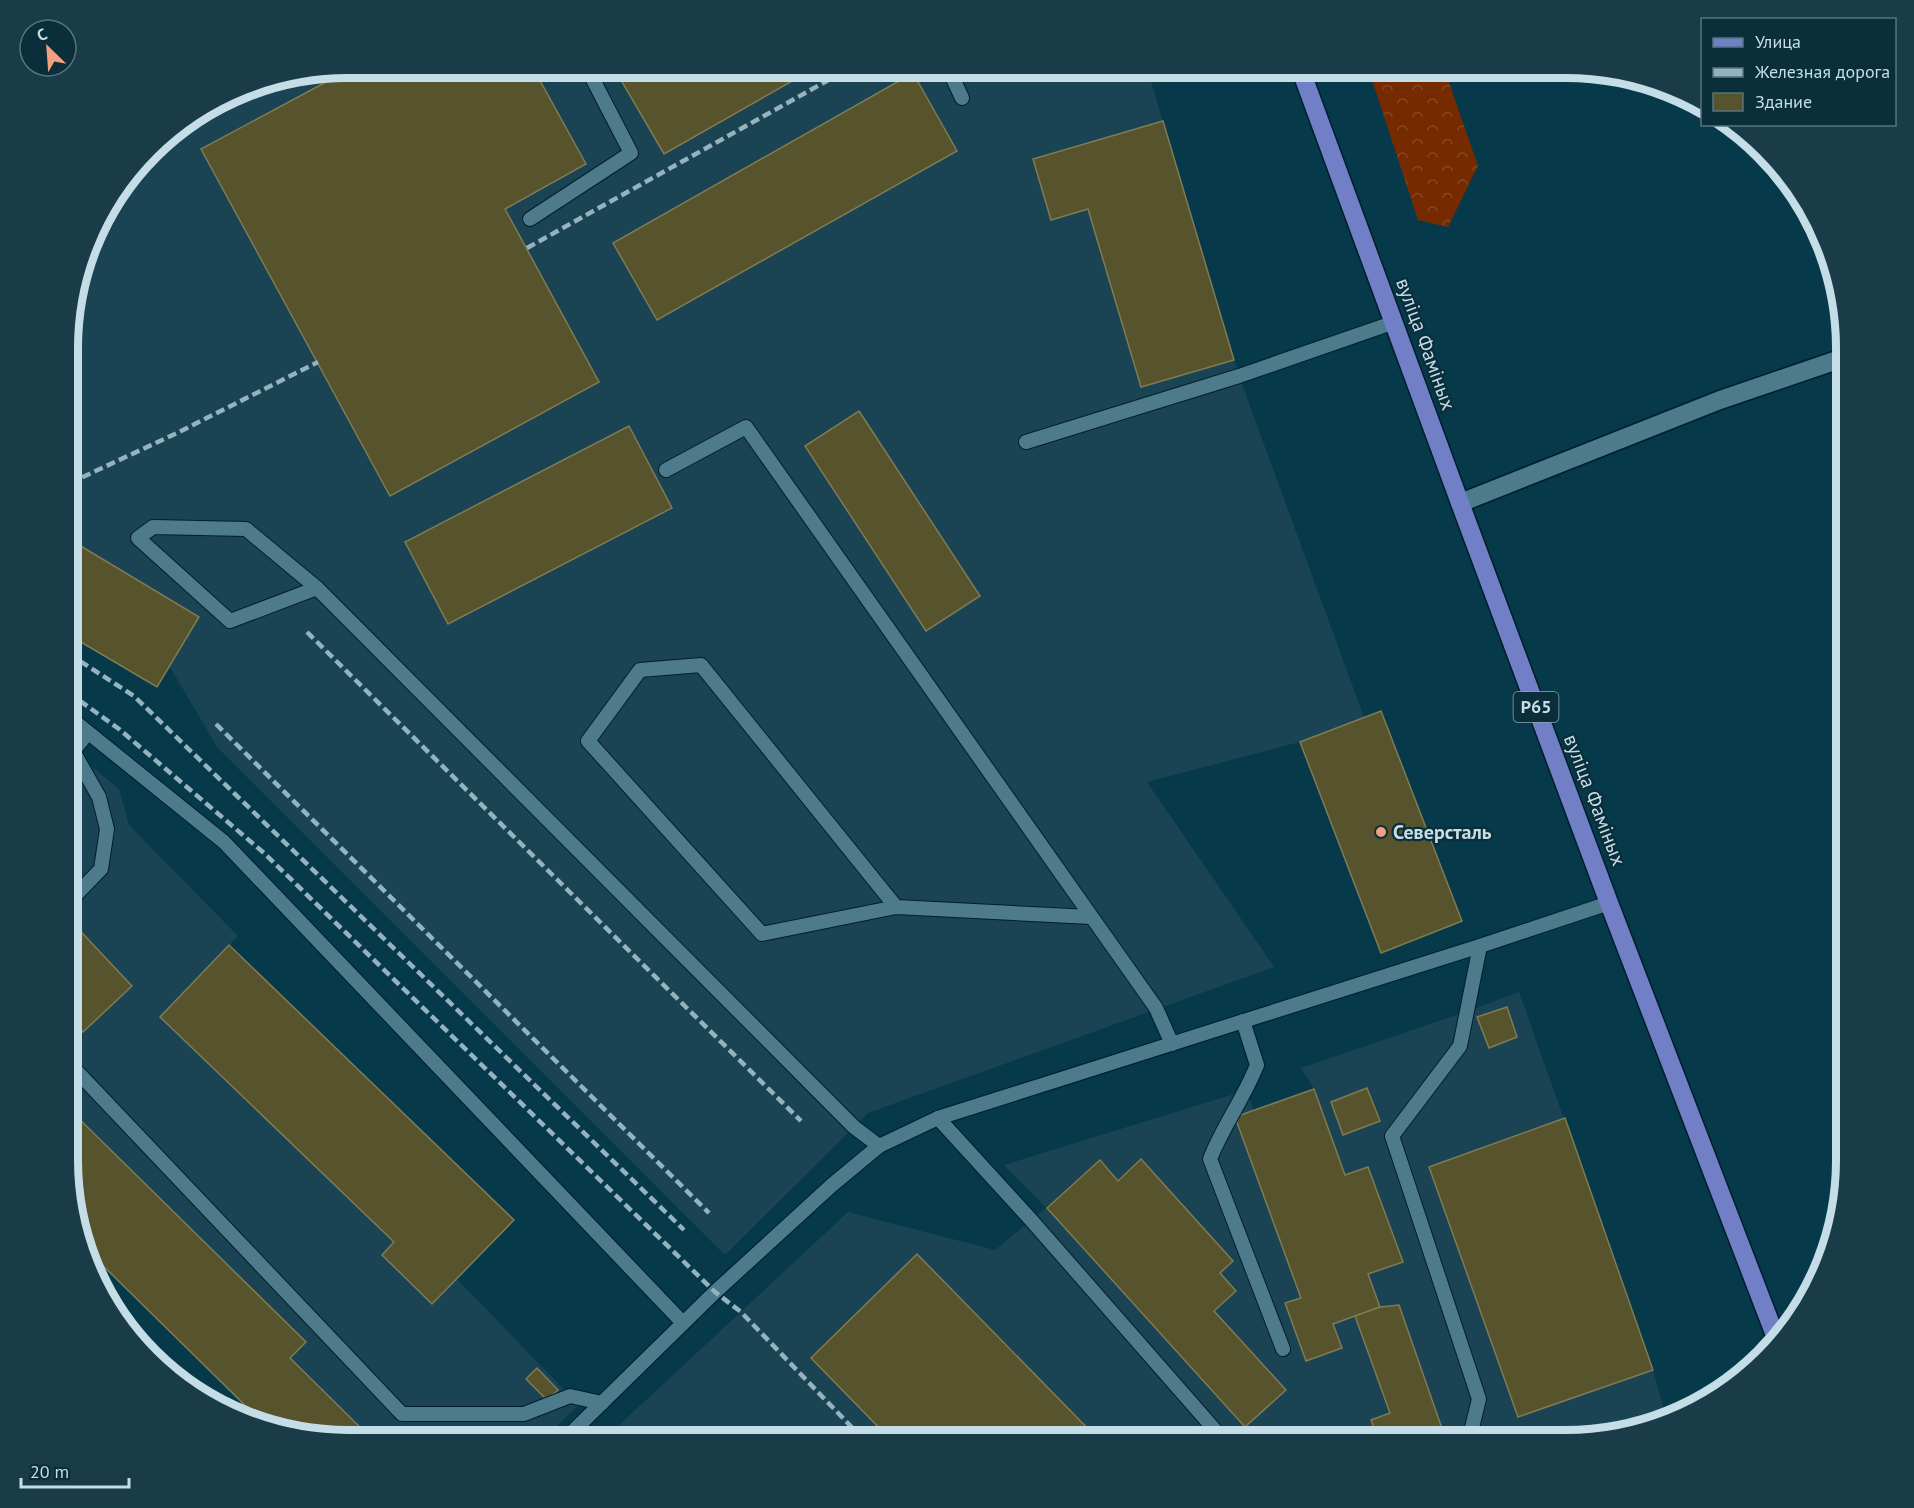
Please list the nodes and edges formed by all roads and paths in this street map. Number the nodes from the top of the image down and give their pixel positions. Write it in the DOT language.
graph roads {
  1 [pos="592,78"];
  2 [pos="953,78"];
  3 [pos="1304,78"];
  4 [pos="962,98"];
  5 [pos="530,219"];
  6 [pos="1395,322"];
  7 [pos="1836,360"];
  8 [pos="1026,442"];
  9 [pos="666,470"];
  10 [pos="1460,503"];
  11 [pos="317,588"];
  12 [pos="78,725"];
  13 [pos="88,733"];
  14 [pos="78,745"];
  15 [pos="78,760"];
  16 [pos="78,893"];
  17 [pos="1610,903"];
  18 [pos="896,907"];
  19 [pos="1091,917"];
  20 [pos="1480,946"];
  21 [pos="1243,1021"];
  22 [pos="1172,1044"];
  23 [pos="78,1073"];
  24 [pos="939,1118"];
  25 [pos="879,1146"];
  26 [pos="683,1323"];
  27 [pos="1774,1332"];
  28 [pos="1283,1349"];
  29 [pos="602,1403"];
  30 [pos="574,1430"];
  31 [pos="1215,1430"];
  32 [pos="1471,1430"];
  1 -- 5 [label="lane"];
  2 -- 4 [label="lane"];
  3 -- 6 [label="main road, вуліца Фаміных / Р65"];
  6 -- 8 [label="lane"];
  6 -- 10 [label="main road, вуліца Фаміных / Р65"];
  7 -- 10 [label="street"];
  9 -- 19 [label="lane"];
  10 -- 17 [label="main road, вуліца Фаміных / Р65"];
  11 -- 11 [label="lane"];
  11 -- 25 [label="lane"];
  12 -- 13 [label="lane"];
  13 -- 14 [label="lane"];
  13 -- 26 [label="lane"];
  15 -- 16 [label="lane"];
  17 -- 20 [label="lane"];
  17 -- 27 [label="main road, вуліца Фаміных / Р65"];
  18 -- 18 [label="lane"];
  18 -- 19 [label="lane"];
  19 -- 22 [label="lane"];
  20 -- 21 [label="lane"];
  20 -- 32 [label="lane"];
  21 -- 22 [label="lane"];
  21 -- 28 [label="lane"];
  22 -- 24 [label="lane"];
  23 -- 29 [label="lane"];
  24 -- 25 [label="lane"];
  24 -- 31 [label="lane"];
  25 -- 26 [label="lane"];
  26 -- 29 [label="lane"];
  29 -- 30 [label="lane"];
}
